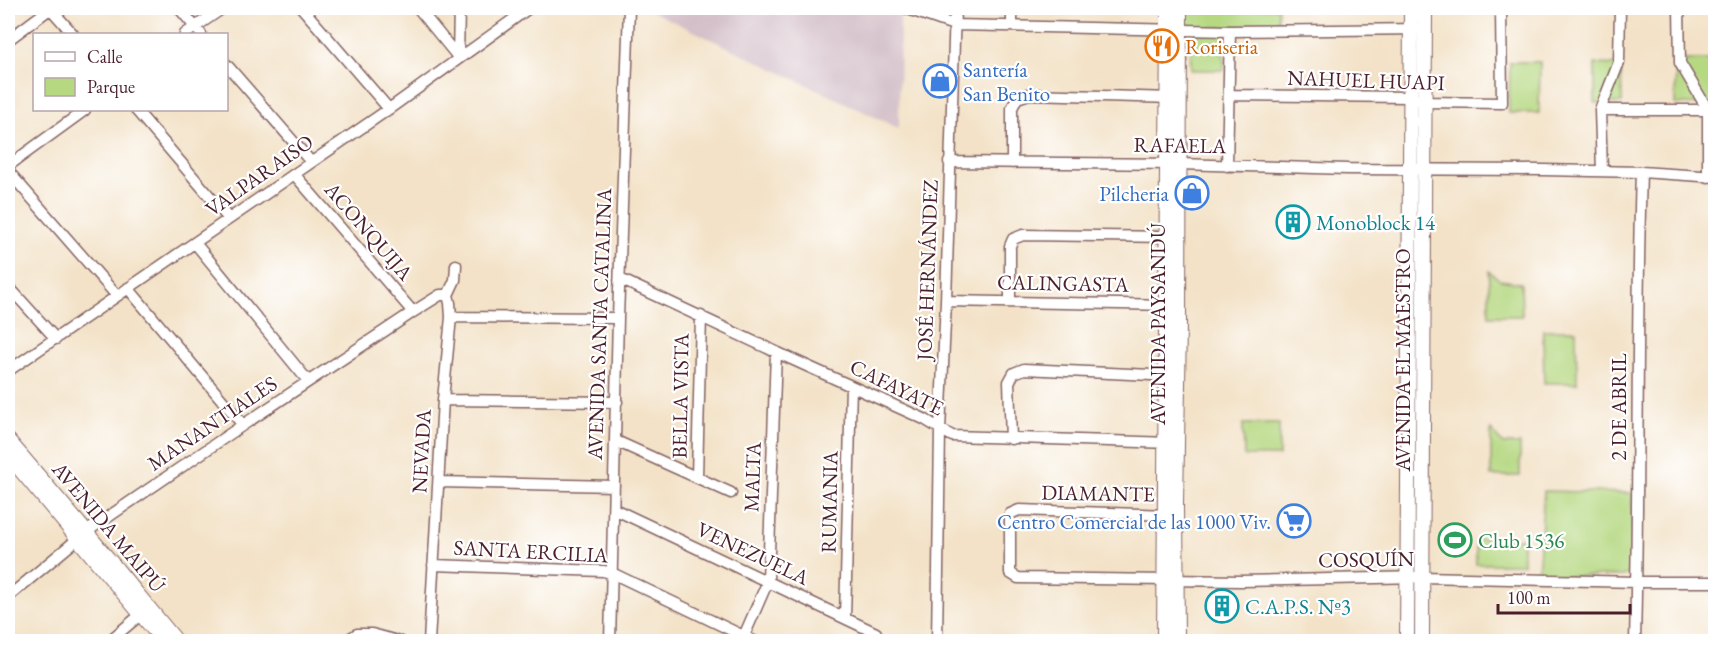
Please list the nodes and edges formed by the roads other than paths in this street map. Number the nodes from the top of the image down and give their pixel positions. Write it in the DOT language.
graph roads {
  1 [pos="51,8"];
  2 [pos="179,8"];
  3 [pos="223,8"];
  4 [pos="302,8"];
  5 [pos="418,8"];
  6 [pos="459,8"];
  7 [pos="529,8"];
  8 [pos="629,8"];
  9 [pos="905,8"];
  10 [pos="955,8"];
  11 [pos="1012,8"];
  12 [pos="1168,8"];
  13 [pos="1180,8"];
  14 [pos="1411,8"];
  15 [pos="1425,8"];
  16 [pos="1502,8"];
  17 [pos="1620,8"];
  18 [pos="1679,8"];
  19 [pos="954,25"];
  20 [pos="1012,26"];
  21 [pos="1410,29"];
  22 [pos="1425,29"];
  23 [pos="1174,30"];
  24 [pos="198,31"];
  25 [pos="1230,31"];
  26 [pos="72,33"];
  27 [pos="8,40"];
  28 [pos="458,57"];
  29 [pos="228,66"];
  30 [pos="1229,95"];
  31 [pos="1410,97"];
  32 [pos="1174,98"];
  33 [pos="1424,102"];
  34 [pos="389,109"];
  35 [pos="1600,110"];
  36 [pos="1708,110"];
  37 [pos="84,111"];
  38 [pos="137,111"];
  39 [pos="311,162"];
  40 [pos="949,162"];
  41 [pos="1012,163"];
  42 [pos="1173,165"];
  43 [pos="8,166"];
  44 [pos="1227,166"];
  45 [pos="1417,169"];
  46 [pos="8,171"];
  47 [pos="1602,171"];
  48 [pos="1641,172"];
  49 [pos="294,174"];
  50 [pos="1712,177"];
  51 [pos="229,219"];
  52 [pos="1172,237"];
  53 [pos="195,243"];
  54 [pos="456,265"];
  55 [pos="620,279"];
  56 [pos="8,286"];
  57 [pos="128,288"];
  58 [pos="448,295"];
  59 [pos="117,296"];
  60 [pos="946,300"];
  61 [pos="1010,302"];
  62 [pos="1173,305"];
  63 [pos="413,312"];
  64 [pos="701,316"];
  65 [pos="451,317"];
  66 [pos="618,318"];
  67 [pos="56,339"];
  68 [pos="776,352"];
  69 [pos="8,371"];
  70 [pos="1172,376"];
  71 [pos="308,381"];
  72 [pos="851,386"];
  73 [pos="443,400"];
  74 [pos="617,402"];
  75 [pos="243,425"];
  76 [pos="940,430"];
  77 [pos="1011,439"];
  78 [pos="8,440"];
  79 [pos="616,441"];
  80 [pos="1172,443"];
  81 [pos="8,455"];
  82 [pos="697,477"];
  83 [pos="439,482"];
  84 [pos="614,486"];
  85 [pos="731,493"];
  86 [pos="614,509"];
  87 [pos="1170,515"];
  88 [pos="82,535"];
  89 [pos="433,565"];
  90 [pos="612,573"];
  91 [pos="1018,578"];
  92 [pos="1415,578"];
  93 [pos="1170,580"];
  94 [pos="768,581"];
  95 [pos="1637,582"];
  96 [pos="1716,582"];
  97 [pos="8,597"];
  98 [pos="145,611"];
  99 [pos="845,618"];
  100 [pos="876,633"];
  101 [pos="744,636"];
  102 [pos="108,642"];
  103 [pos="164,642"];
  104 [pos="177,642"];
  105 [pos="344,642"];
  106 [pos="401,642"];
  107 [pos="429,642"];
  108 [pos="610,642"];
  109 [pos="756,642"];
  110 [pos="937,642"];
  111 [pos="1164,642"];
  112 [pos="1177,642"];
  113 [pos="1407,642"];
  114 [pos="1422,642"];
  115 [pos="1635,642"];
  1 -- 26 [label="street"];
  1 -- 27 [label="street"];
  2 -- 24 [label="street"];
  3 -- 24 [label="street"];
  4 -- 34 [label="street"];
  5 -- 28 [label="street"];
  6 -- 28 [label="street"];
  7 -- 28 [label="street, VALPARAISO"];
  8 -- 55 [label="street, AVENIDA SANTA CATALINA"];
  9 -- 19 [label="street"];
  10 -- 19 [label="street, JOSÉ HERNÁNDEZ"];
  11 -- 20 [label="street"];
  12 -- 23 [label="main road, AVENIDA PAYSANDÚ"];
  13 -- 23 [label="main road, AVENIDA PAYSANDÚ"];
  14 -- 21 [label="main road, AVENIDA EL MAESTRO"];
  15 -- 22 [label="main road, AVENIDA EL MAESTRO"];
  16 -- 33 [label="street, NAHUEL HUAPI"];
  17 -- 35 [label="street"];
  18 -- 36 [label="street"];
  19 -- 20 [label="street"];
  19 -- 40 [label="street, JOSÉ HERNÁNDEZ"];
  20 -- 23 [label="street"];
  21 -- 22 [label="street"];
  21 -- 25 [label="street"];
  21 -- 31 [label="main road, AVENIDA EL MAESTRO"];
  22 -- 33 [label="main road, AVENIDA EL MAESTRO"];
  23 -- 25 [label="street"];
  23 -- 32 [label="main road, AVENIDA PAYSANDÚ"];
  25 -- 30 [label="street"];
  28 -- 34 [label="street, VALPARAISO"];
  29 -- 39 [label="street, ACONQUIJA"];
  30 -- 31 [label="street, NAHUEL HUAPI"];
  30 -- 44 [label="street"];
  31 -- 33 [label="street, NAHUEL HUAPI"];
  31 -- 45 [label="main road, AVENIDA EL MAESTRO"];
  32 -- 41 [label="street"];
  32 -- 42 [label="main road, AVENIDA PAYSANDÚ"];
  33 -- 45 [label="main road, AVENIDA EL MAESTRO"];
  34 -- 39 [label="street, VALPARAISO"];
  35 -- 36 [label="street"];
  35 -- 47 [label="street"];
  36 -- 50 [label="street"];
  37 -- 43 [label="street"];
  38 -- 51 [label="street"];
  39 -- 49 [label="street, VALPARAISO"];
  40 -- 41 [label="street, RAFAELA"];
  40 -- 60 [label="street, JOSÉ HERNÁNDEZ"];
  41 -- 42 [label="street, RAFAELA"];
  42 -- 44 [label="street, RAFAELA"];
  42 -- 52 [label="main road, AVENIDA PAYSANDÚ"];
  44 -- 45 [label="street, RAFAELA"];
  45 -- 47 [label="street, RAFAELA"];
  45 -- 92 [label="main road, AVENIDA EL MAESTRO"];
  46 -- 59 [label="street"];
  47 -- 48 [label="street, RAFAELA"];
  48 -- 50 [label="street, RAFAELA"];
  48 -- 95 [label="street, 2 DE ABRIL"];
  49 -- 51 [label="street, VALPARAISO"];
  49 -- 63 [label="street, ACONQUIJA"];
  51 -- 53 [label="street, VALPARAISO"];
  52 -- 61 [label="street"];
  52 -- 62 [label="main road, AVENIDA PAYSANDÚ"];
  53 -- 57 [label="street, VALPARAISO"];
  53 -- 71 [label="street"];
  54 -- 58 [label="street, NEVADA"];
  55 -- 64 [label="street, CAFAYATE"];
  55 -- 66 [label="street, AVENIDA SANTA CATALINA"];
  56 -- 67 [label="street"];
  57 -- 59 [label="street, VALPARAISO"];
  57 -- 75 [label="street"];
  58 -- 63 [label="street, MANANTIALES"];
  58 -- 65 [label="street, NEVADA"];
  59 -- 67 [label="street, VALPARAISO"];
  60 -- 61 [label="street, CALINGASTA"];
  60 -- 76 [label="street, JOSÉ HERNÁNDEZ"];
  61 -- 62 [label="street, CALINGASTA"];
  62 -- 70 [label="main road, AVENIDA PAYSANDÚ"];
  63 -- 71 [label="street, MANANTIALES"];
  64 -- 68 [label="street, CAFAYATE"];
  64 -- 82 [label="street, BELLA VISTA"];
  65 -- 66 [label="street"];
  65 -- 73 [label="street, NEVADA"];
  66 -- 74 [label="street, AVENIDA SANTA CATALINA"];
  67 -- 69 [label="street, VALPARAISO"];
  68 -- 72 [label="street, CAFAYATE"];
  68 -- 94 [label="street, MALTA"];
  70 -- 77 [label="street"];
  70 -- 80 [label="main road, AVENIDA PAYSANDÚ"];
  71 -- 75 [label="street, MANANTIALES"];
  72 -- 76 [label="street, CAFAYATE"];
  72 -- 99 [label="street, RUMANIA"];
  73 -- 74 [label="street"];
  73 -- 83 [label="street, NEVADA"];
  74 -- 79 [label="street, AVENIDA SANTA CATALINA"];
  75 -- 88 [label="street, MANANTIALES"];
  76 -- 77 [label="street, CAFAYATE"];
  76 -- 110 [label="street, JOSÉ HERNÁNDEZ"];
  77 -- 80 [label="street, CAFAYATE"];
  78 -- 88 [label="main road, AVENIDA MAIPÚ"];
  79 -- 82 [label="street"];
  79 -- 84 [label="street, AVENIDA SANTA CATALINA"];
  80 -- 87 [label="main road, AVENIDA PAYSANDÚ"];
  81 -- 88 [label="main road, AVENIDA MAIPÚ"];
  82 -- 85 [label="street"];
  83 -- 84 [label="street"];
  83 -- 89 [label="street, NEVADA"];
  84 -- 86 [label="street, AVENIDA SANTA CATALINA"];
  86 -- 90 [label="street, AVENIDA SANTA CATALINA"];
  86 -- 94 [label="street, VENEZUELA"];
  87 -- 91 [label="street, DIAMANTE"];
  87 -- 93 [label="main road, AVENIDA PAYSANDÚ"];
  88 -- 97 [label="street, MANANTIALES"];
  88 -- 98 [label="main road, AVENIDA MAIPÚ"];
  89 -- 90 [label="street, SANTA ERCILIA"];
  89 -- 107 [label="street, NEVADA"];
  90 -- 101 [label="street, SANTA ERCILIA"];
  90 -- 108 [label="street, AVENIDA SANTA CATALINA"];
  91 -- 93 [label="street, COSQUÍN"];
  92 -- 93 [label="street, COSQUÍN"];
  92 -- 95 [label="street, COSQUÍN"];
  92 -- 113 [label="main road, AVENIDA EL MAESTRO"];
  92 -- 114 [label="main road, AVENIDA EL MAESTRO"];
  93 -- 111 [label="main road, AVENIDA PAYSANDÚ"];
  93 -- 112 [label="main road, AVENIDA PAYSANDÚ"];
  94 -- 99 [label="street, VENEZUELA"];
  94 -- 101 [label="street, MALTA"];
  95 -- 96 [label="street, COSQUÍN"];
  95 -- 115 [label="street, 2 DE ABRIL"];
  98 -- 102 [label="street"];
  98 -- 103 [label="main road, AVENIDA MAIPÚ"];
  98 -- 104 [label="main road, AVENIDA MAIPÚ"];
  99 -- 100 [label="street, VENEZUELA"];
  101 -- 109 [label="street, SANTA ERCILIA"];
  105 -- 106 [label="street"];
}
